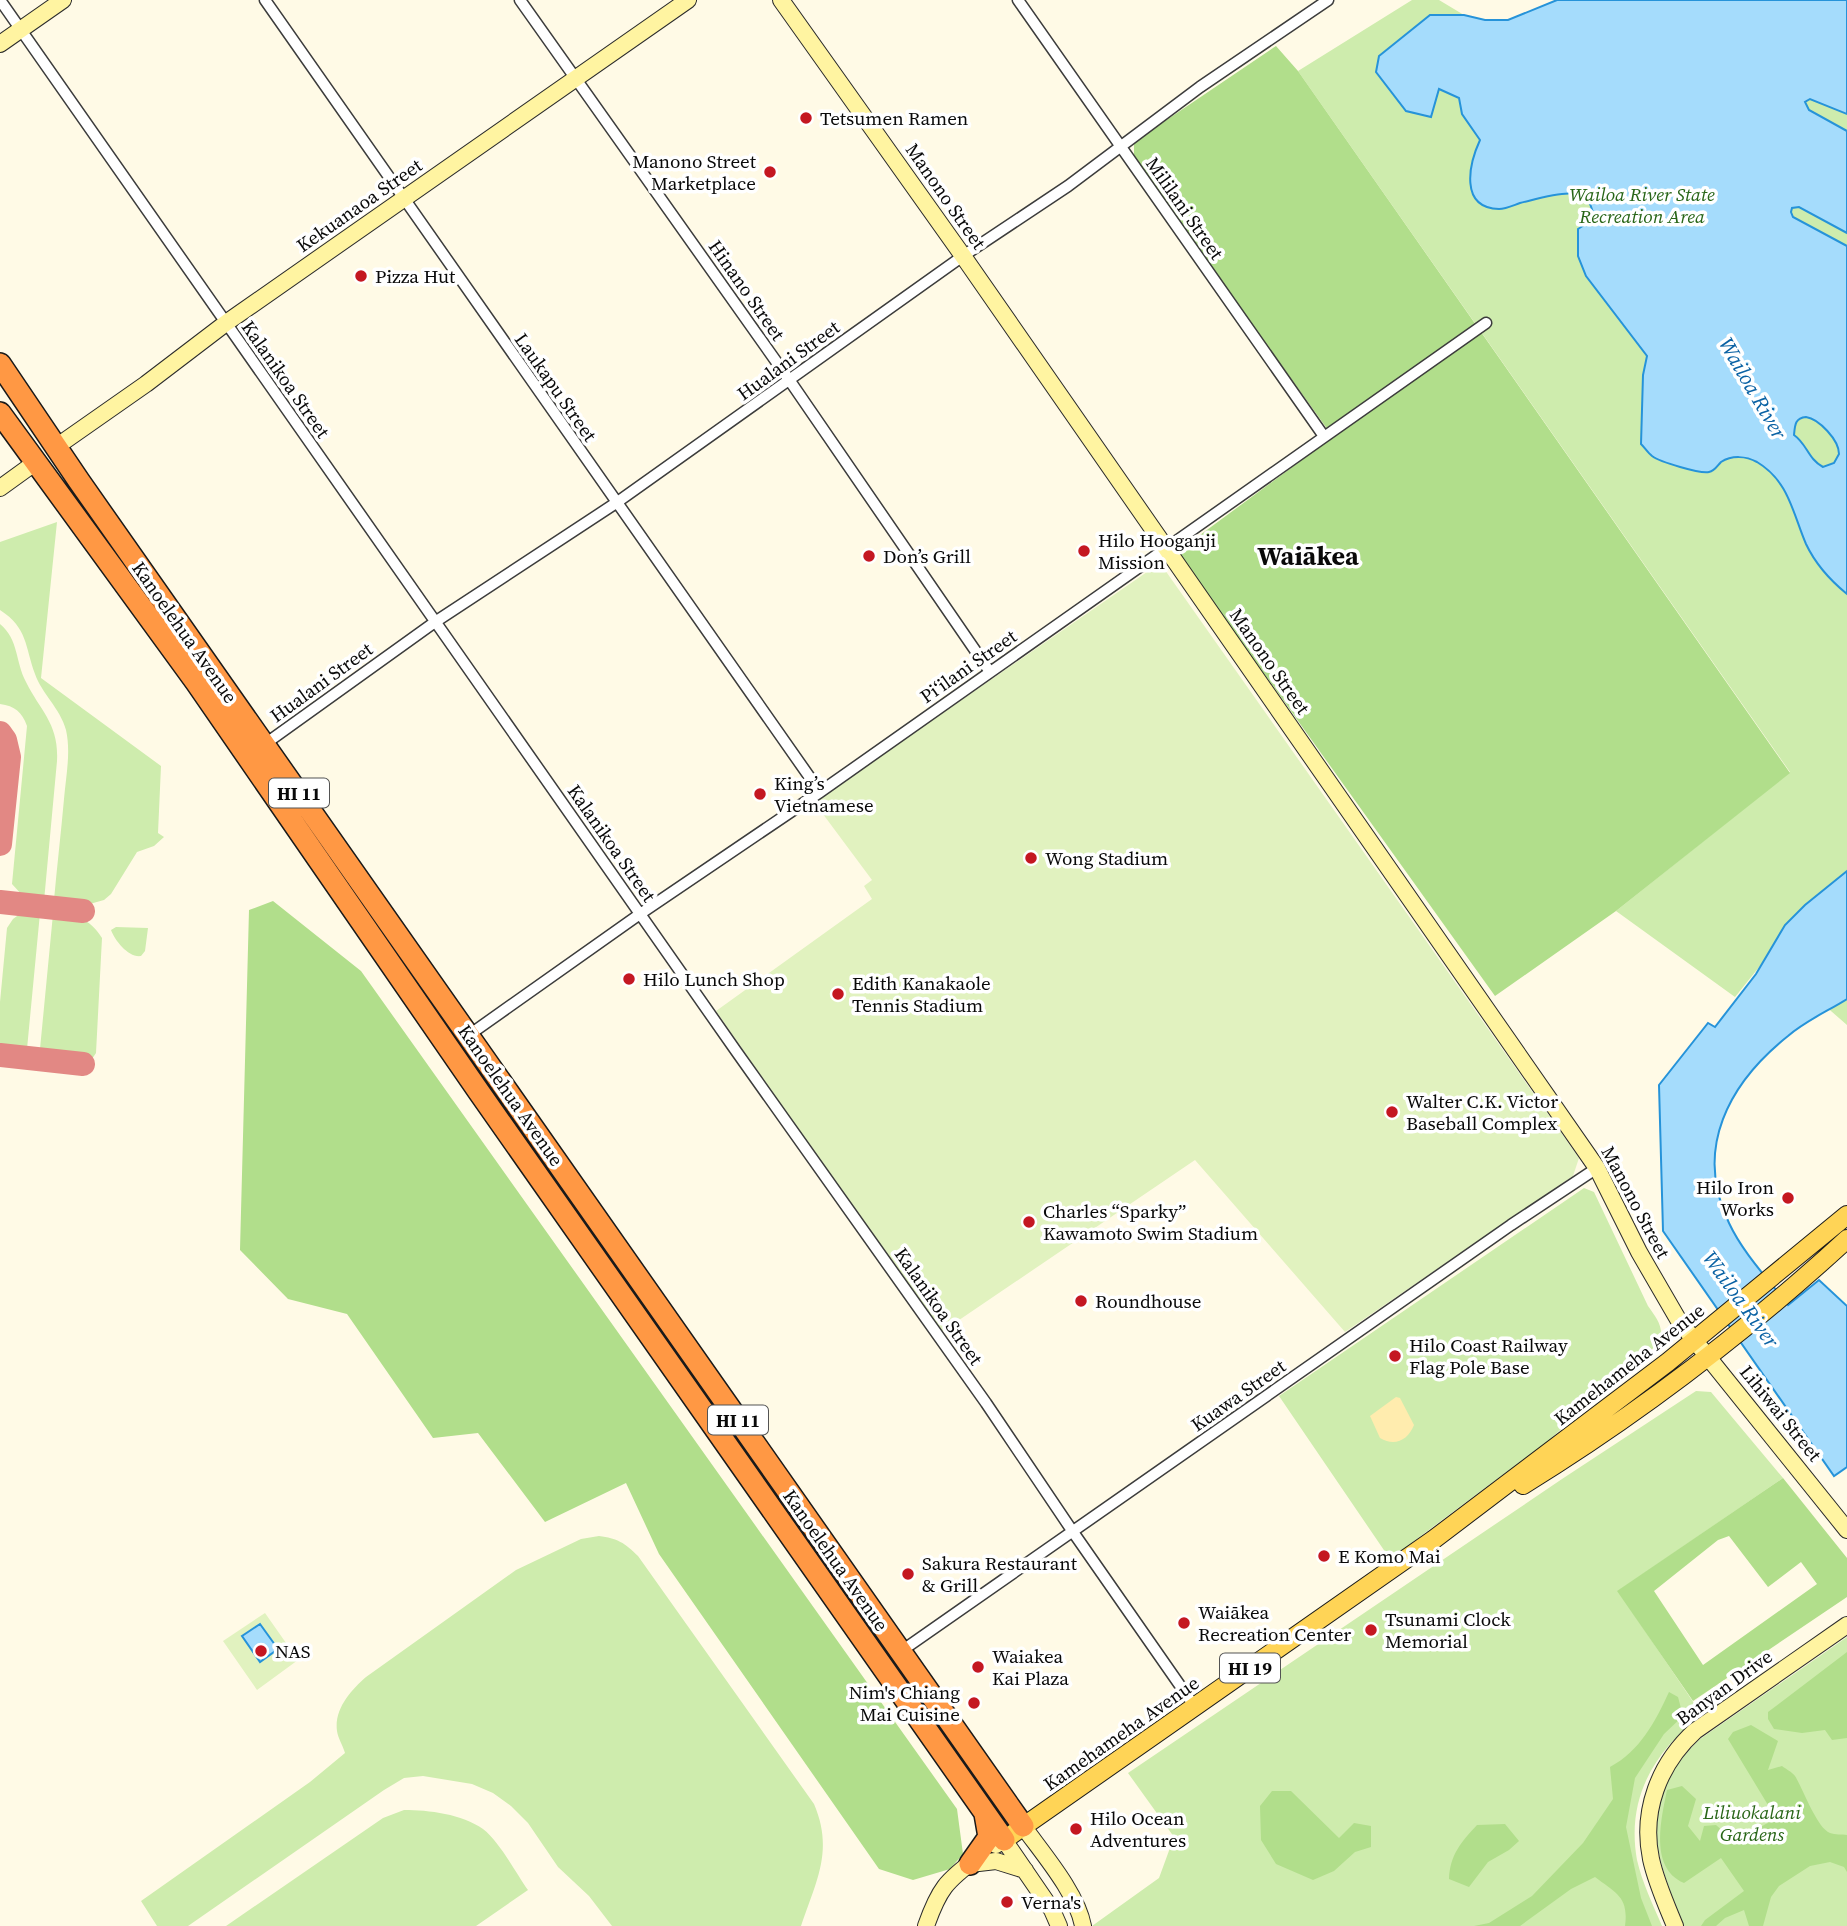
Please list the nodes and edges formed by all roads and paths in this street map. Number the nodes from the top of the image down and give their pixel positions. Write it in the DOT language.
graph roads {
  1 [pos="0,0"];
  2 [pos="63,0"];
  3 [pos="265,0"];
  4 [pos="520,0"];
  5 [pos="688,0"];
  6 [pos="781,0"];
  7 [pos="1018,0"];
  8 [pos="1328,0"];
  9 [pos="20,30"];
  10 [pos="0,44"];
  11 [pos="575,78"];
  12 [pos="1119,145"];
  13 [pos="404,199"];
  14 [pos="963,256"];
  15 [pos="226,323"];
  16 [pos="1486,323"];
  17 [pos="0,365"];
  18 [pos="790,381"];
  19 [pos="0,413"];
  20 [pos="1324,435"];
  21 [pos="56,447"];
  22 [pos="36,462"];
  23 [pos="0,488"];
  24 [pos="616,503"];
  25 [pos="1165,547"];
  26 [pos="435,622"];
  27 [pos="990,672"];
  28 [pos="265,744"];
  29 [pos="820,792"];
  30 [pos="640,915"];
  31 [pos="432,1022"];
  32 [pos="469,1035"];
  33 [pos="480,1092"];
  34 [pos="1597,1168"];
  35 [pos="1847,1215"];
  36 [pos="1847,1239"];
  37 [pos="1693,1340"];
  38 [pos="1707,1356"];
  39 [pos="1847,1530"];
  40 [pos="1073,1532"];
  41 [pos="1433,1540"];
  42 [pos="1847,1625"];
  43 [pos="900,1652"];
  44 [pos="1195,1707"];
  45 [pos="984,1812"];
  46 [pos="1023,1826"];
  47 [pos="1004,1839"];
  48 [pos="970,1864"];
  49 [pos="1025,1870"];
  50 [pos="926,1925"];
  51 [pos="1059,1926"];
  52 [pos="1083,1926"];
  53 [pos="1675,1926"];
  1 -- 9 [label="street, Kalanikoa Street"];
  2 -- 9 [label="street"];
  3 -- 13 [label="street, Laukapu Street"];
  4 -- 11 [label="street, Hinano Street"];
  5 -- 11 [label="street, Kekuanaoa Street"];
  6 -- 14 [label="street, Manono Street"];
  7 -- 12 [label="street, Mililani Street"];
  8 -- 12 [label="street, Hualani Street"];
  9 -- 10 [label="street"];
  9 -- 15 [label="street, Kalanikoa Street"];
  11 -- 13 [label="street, Kekuanaoa Street"];
  11 -- 18 [label="street, Hinano Street"];
  12 -- 14 [label="street, Hualani Street"];
  12 -- 20 [label="street, Mililani Street"];
  13 -- 15 [label="street, Kekuanaoa Street"];
  13 -- 24 [label="street, Laukapu Street"];
  14 -- 18 [label="street, Hualani Street"];
  14 -- 25 [label="street, Manono Street"];
  15 -- 21 [label="street, Kekuanaoa Street"];
  15 -- 26 [label="street, Kalanikoa Street"];
  16 -- 20 [label="street, Pi‘ilani Street"];
  17 -- 21 [label="highway, Kanoelehua Avenue / HI 11"];
  18 -- 24 [label="street, Hualani Street"];
  18 -- 27 [label="street, Hinano Street"];
  19 -- 22 [label="highway, Kanoelehua Avenue / HI 11"];
  20 -- 25 [label="street, Pi‘ilani Street"];
  21 -- 22 [label="highway"];
  21 -- 28 [label="highway, Kanoelehua Avenue / HI 11"];
  22 -- 23 [label="street"];
  22 -- 31 [label="highway, Kanoelehua Avenue / HI 11"];
  24 -- 26 [label="street, Hualani Street"];
  24 -- 29 [label="street, Laukapu Street"];
  25 -- 27 [label="street, Pi‘ilani Street"];
  25 -- 34 [label="street, Manono Street"];
  26 -- 28 [label="street, Hualani Street"];
  26 -- 30 [label="street, Kalanikoa Street"];
  27 -- 29 [label="street, Pi‘ilani Street"];
  28 -- 32 [label="highway, Kanoelehua Avenue / HI 11"];
  29 -- 30 [label="street, Pi‘ilani Street"];
  30 -- 32 [label="street, Pi‘ilani Street"];
  30 -- 40 [label="street, Kalanikoa Street"];
  31 -- 32 [label="highway"];
  31 -- 33 [label="highway, Kanoelehua Avenue / HI 11"];
  32 -- 33 [label="highway"];
  32 -- 43 [label="highway, Kanoelehua Avenue / HI 11"];
  33 -- 45 [label="highway, Kanoelehua Avenue / HI 11"];
  34 -- 37 [label="street, Manono Street"];
  34 -- 40 [label="street, Kuawa Street"];
  35 -- 37 [label="main road, Kamehameha Avenue / HI 19"];
  36 -- 38 [label="main road, Kamehameha Avenue / HI 19"];
  37 -- 38 [label="street, Manono Street"];
  37 -- 41 [label="main road, Kamehameha Avenue / HI 19"];
  38 -- 39 [label="street, Lihiwai Street"];
  38 -- 41 [label="main road, Kamehameha Avenue / HI 19"];
  40 -- 43 [label="street, Kuawa Street"];
  40 -- 44 [label="street, Kalanikoa Street"];
  41 -- 44 [label="main road, Kamehameha Avenue / HI 19"];
  42 -- 53 [label="street, Banyan Drive"];
  43 -- 46 [label="highway, Kanoelehua Avenue / HI 11"];
  44 -- 46 [label="main road, Kamehameha Avenue / HI 19"];
  45 -- 47 [label="highway, Kanoelehua Avenue / HI 11"];
  45 -- 48 [label="highway"];
  46 -- 47 [label="main road, Kamehameha Avenue / HI 19"];
  46 -- 52 [label="street"];
  47 -- 48 [label="street, HI 19"];
  47 -- 49 [label="street"];
  48 -- 49 [label="street"];
  48 -- 50 [label="street, HI 19"];
  49 -- 51 [label="street"];
}
